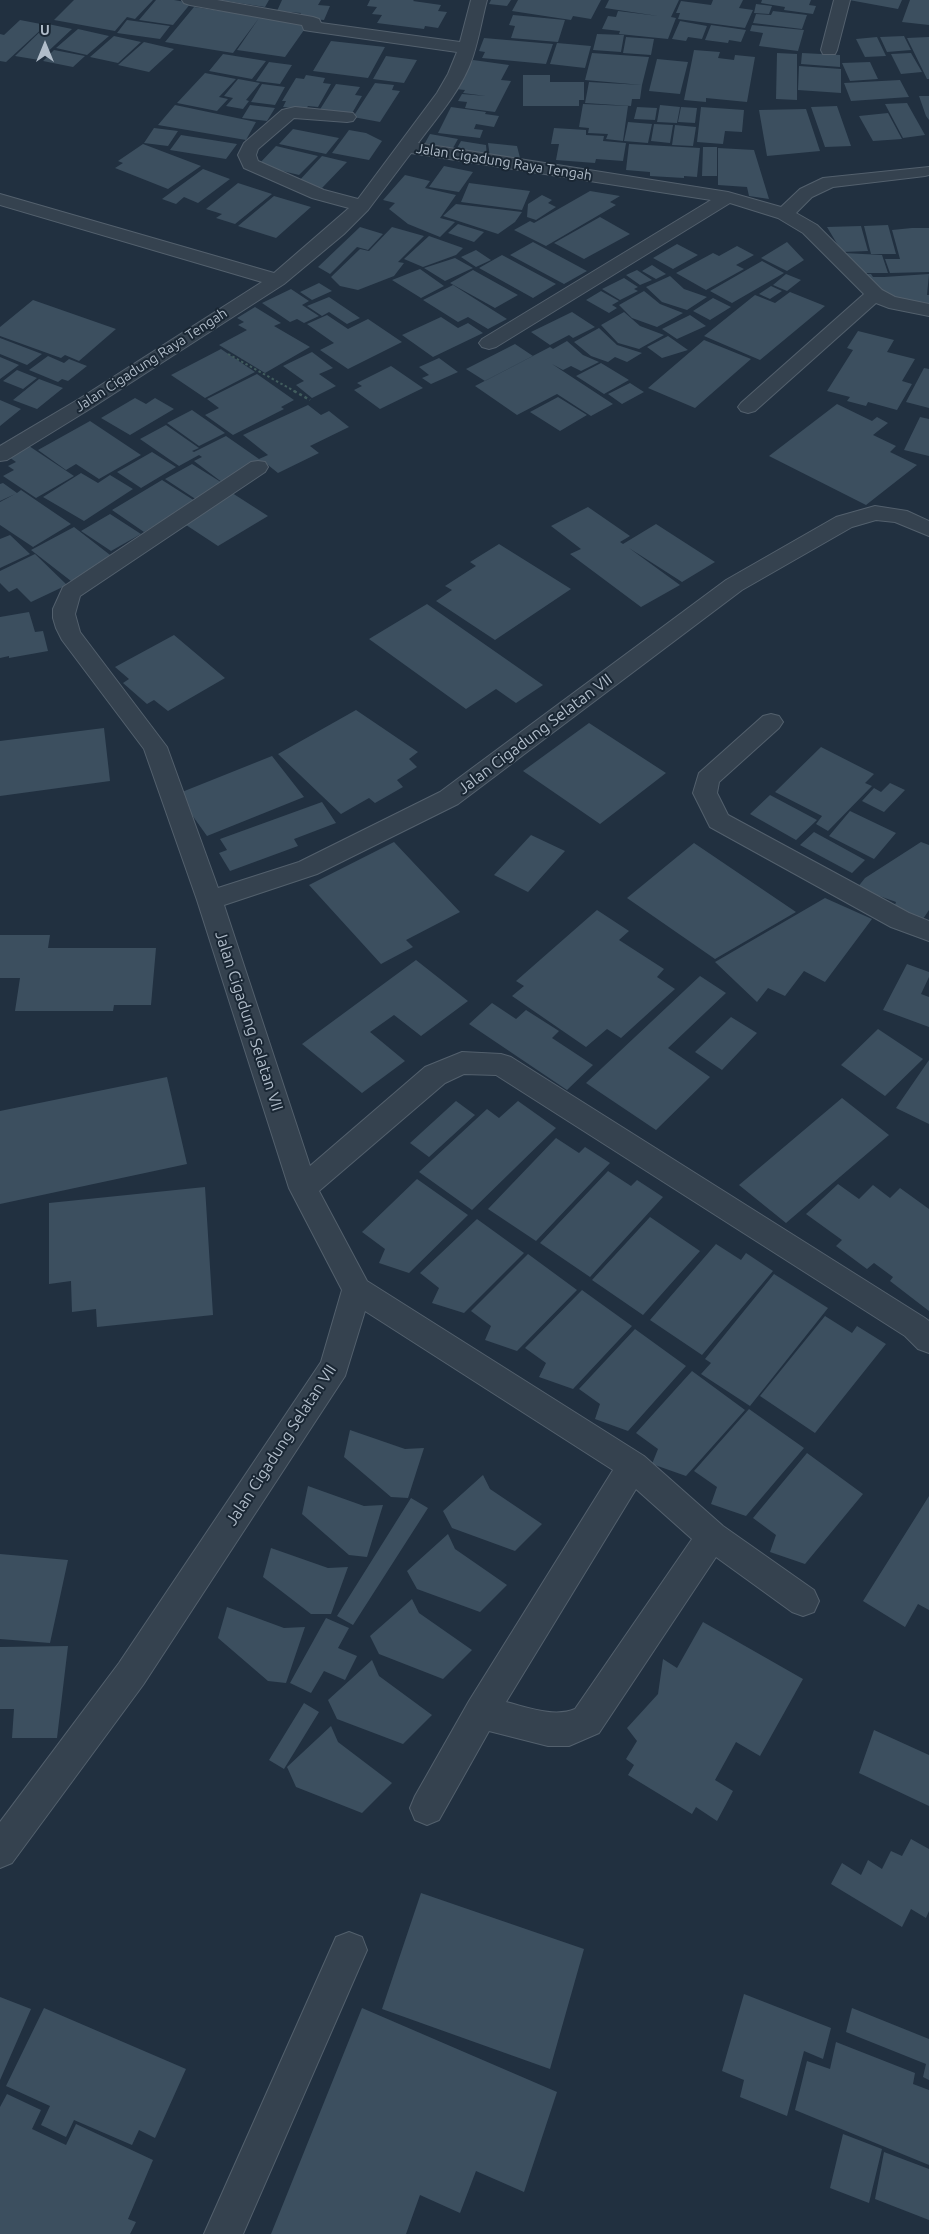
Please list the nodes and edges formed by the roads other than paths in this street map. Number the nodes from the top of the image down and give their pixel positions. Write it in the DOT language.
graph roads {
  1 [pos="190,0"];
  2 [pos="479,0"];
  3 [pos="842,0"];
  4 [pos="467,48"];
  5 [pos="829,50"];
  6 [pos="347,117"];
  7 [pos="406,147"];
  8 [pos="925,171"];
  9 [pos="728,198"];
  10 [pos="0,199"];
  11 [pos="362,206"];
  12 [pos="785,214"];
  13 [pos="277,280"];
  14 [pos="875,294"];
  15 [pos="929,310"];
  16 [pos="489,343"];
  17 [pos="748,407"];
  18 [pos="0,455"];
  19 [pos="258,467"];
  20 [pos="929,529"];
  21 [pos="770,722"];
  22 [pos="210,900"];
  23 [pos="929,931"];
  24 [pos="303,1188"];
  25 [pos="357,1290"];
  26 [pos="929,1340"];
  27 [pos="633,1466"];
  28 [pos="712,1536"];
  29 [pos="803,1601"];
  30 [pos="481,1713"];
  31 [pos="427,1808"];
  32 [pos="0,1851"];
  33 [pos="349,1950"];
  34 [pos="222,2234"];
  1 -- 4 [label="street"];
  2 -- 4 [label="street"];
  3 -- 5 [label="street"];
  4 -- 7 [label="street"];
  6 -- 11 [label="street"];
  7 -- 9 [label="street, Jalan Cigadung Raya Tengah"];
  7 -- 11 [label="street, Jalan Cigadung Raya Tengah"];
  8 -- 12 [label="street"];
  9 -- 12 [label="street, Jalan Cigadung Raya Tengah"];
  9 -- 16 [label="street"];
  10 -- 13 [label="street"];
  11 -- 13 [label="street, Jalan Cigadung Raya Tengah"];
  12 -- 14 [label="street, Jalan Cigadung Raya Tengah"];
  13 -- 18 [label="street, Jalan Cigadung Raya Tengah"];
  14 -- 15 [label="street, Jalan Cigadung Raya Tengah"];
  14 -- 17 [label="street"];
  19 -- 22 [label="street"];
  20 -- 22 [label="street, Jalan Cigadung Selatan VII"];
  21 -- 23 [label="street"];
  22 -- 24 [label="street, Jalan Cigadung Selatan VII"];
  24 -- 25 [label="street, Jalan Cigadung Selatan VII"];
  24 -- 26 [label="street"];
  25 -- 27 [label="street"];
  25 -- 32 [label="street, Jalan Cigadung Selatan VII"];
  27 -- 28 [label="street"];
  27 -- 30 [label="street"];
  28 -- 29 [label="street"];
  28 -- 30 [label="street"];
  30 -- 31 [label="street"];
  33 -- 34 [label="street"];
}
